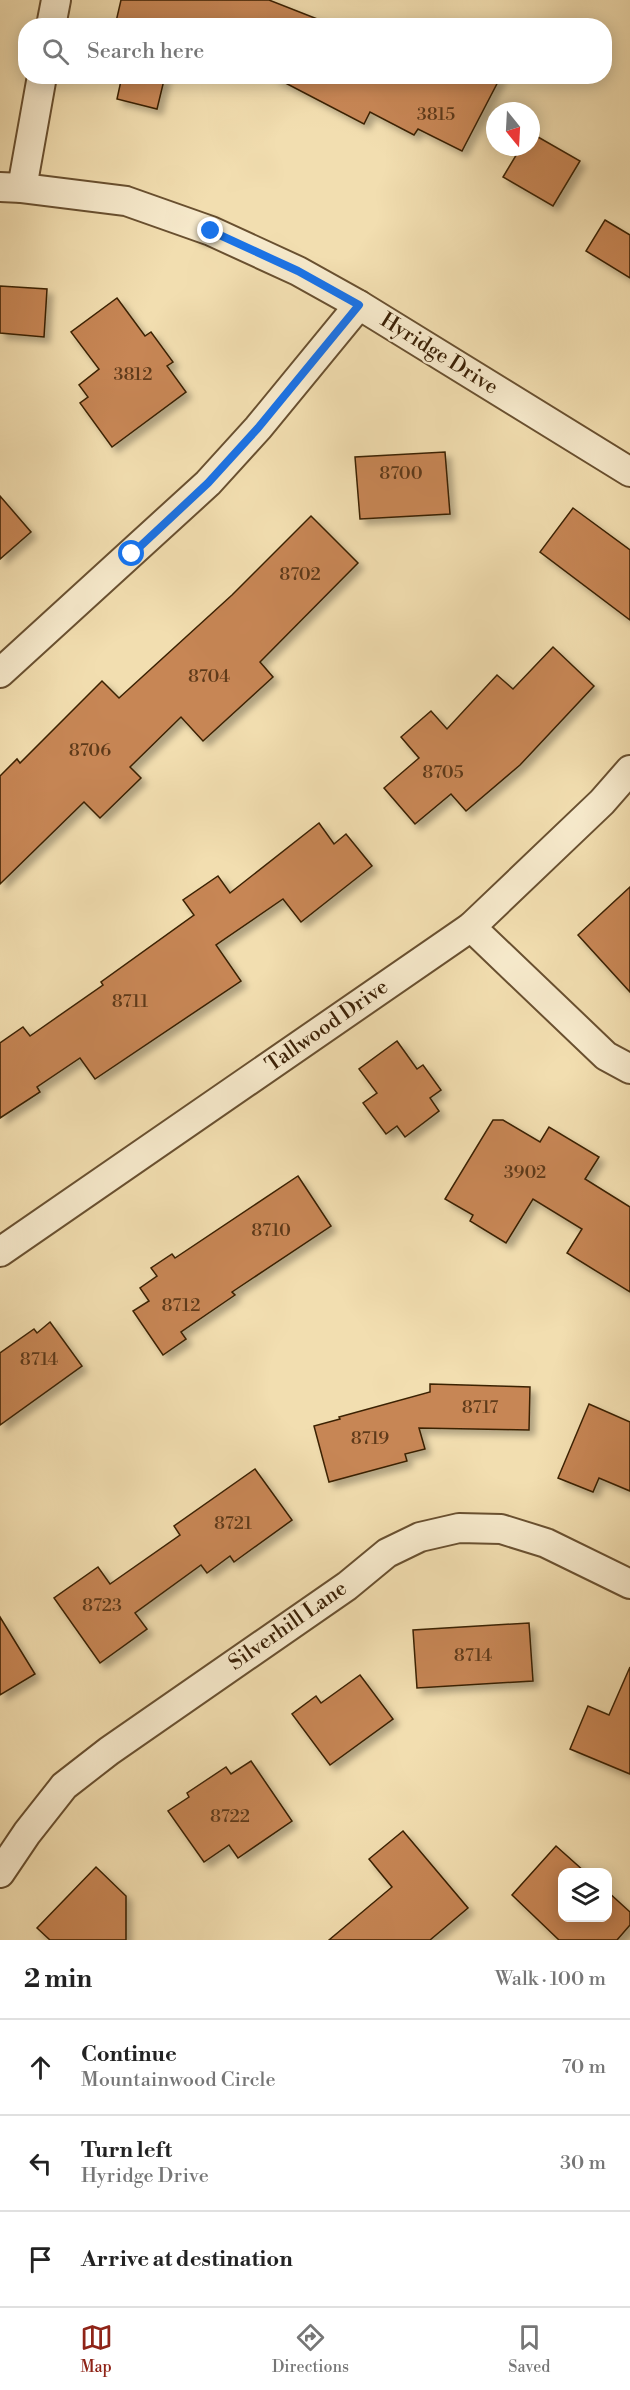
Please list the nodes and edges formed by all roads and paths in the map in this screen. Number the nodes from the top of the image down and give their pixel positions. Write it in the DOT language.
graph roads {
  1 [pos="56,0"];
  2 [pos="53,18"];
  3 [pos="40,84"];
  4 [pos="11,187"];
  5 [pos="359,305"];
  6 [pos="630,472"];
  7 [pos="0,673"];
  8 [pos="630,770"];
  9 [pos="471,927"];
  10 [pos="630,1069"];
  11 [pos="0,1252"];
  12 [pos="630,1584"];
  13 [pos="0,1873"];
  1 -- 2 [label="street"];
  3 -- 4 [label="street"];
  4 -- 5 [label="street, Hyridge Drive"];
  5 -- 6 [label="street, Hyridge Drive"];
  5 -- 7 [label="street"];
  8 -- 9 [label="street, Tallwood Drive"];
  9 -- 10 [label="street"];
  9 -- 11 [label="street, Tallwood Drive"];
  12 -- 13 [label="street, Silverhill Lane"];
}
